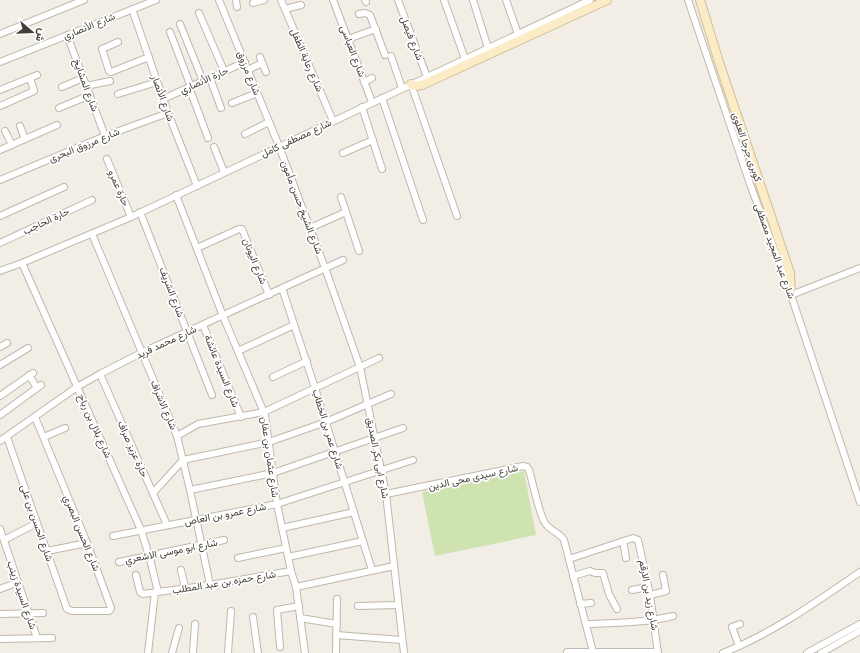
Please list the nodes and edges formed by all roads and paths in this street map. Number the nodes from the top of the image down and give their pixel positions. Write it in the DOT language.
graph roads {
  1 [pos="84,0"];
  2 [pos="156,0"];
  3 [pos="220,0"];
  4 [pos="236,0"];
  5 [pos="264,0"];
  6 [pos="281,0"];
  7 [pos="333,0"];
  8 [pos="398,0"];
  9 [pos="444,0"];
  10 [pos="473,0"];
  11 [pos="506,0"];
  12 [pos="590,0"];
  13 [pos="607,0"];
  14 [pos="688,0"];
  15 [pos="700,0"];
  16 [pos="253,3"];
  17 [pos="300,5"];
  18 [pos="237,7"];
  19 [pos="132,9"];
  20 [pos="285,9"];
  21 [pos="199,13"];
  22 [pos="359,14"];
  23 [pos="180,24"];
  24 [pos="376,30"];
  25 [pos="170,32"];
  26 [pos="0,34"];
  27 [pos="518,34"];
  28 [pos="67,35"];
  29 [pos="348,39"];
  30 [pos="118,42"];
  31 [pos="488,48"];
  32 [pos="149,57"];
  33 [pos="465,59"];
  34 [pos="0,62"];
  35 [pos="245,62"];
  36 [pos="248,70"];
  37 [pos="224,71"];
  38 [pos="266,72"];
  39 [pos="36,75"];
  40 [pos="427,77"];
  41 [pos="30,78"];
  42 [pos="83,78"];
  43 [pos="210,78"];
  44 [pos="372,78"];
  45 [pos="110,81"];
  46 [pos="203,81"];
  47 [pos="157,82"];
  48 [pos="364,82"];
  49 [pos="411,84"];
  50 [pos="86,86"];
  51 [pos="62,87"];
  52 [pos="190,87"];
  53 [pos="402,88"];
  54 [pos="0,90"];
  55 [pos="257,93"];
  56 [pos="118,94"];
  57 [pos="90,95"];
  58 [pos="382,98"];
  59 [pos="163,99"];
  60 [pos="372,102"];
  61 [pos="232,104"];
  62 [pos="0,106"];
  63 [pos="362,107"];
  64 [pos="59,108"];
  65 [pos="221,108"];
  66 [pos="168,113"];
  67 [pos="333,121"];
  68 [pos="269,122"];
  69 [pos="57,125"];
  70 [pos="20,126"];
  71 [pos="5,131"];
  72 [pos="244,134"];
  73 [pos="104,136"];
  74 [pos="208,138"];
  75 [pos="26,139"];
  76 [pos="372,140"];
  77 [pos="12,145"];
  78 [pos="279,146"];
  79 [pos="214,147"];
  80 [pos="0,150"];
  81 [pos="344,153"];
  82 [pos="107,159"];
  83 [pos="382,169"];
  84 [pos="224,172"];
  85 [pos="0,180"];
  86 [pos="197,186"];
  87 [pos="64,187"];
  88 [pos="176,195"];
  89 [pos="341,197"];
  90 [pos="92,200"];
  91 [pos="140,212"];
  92 [pos="346,212"];
  93 [pos="0,216"];
  94 [pos="457,216"];
  95 [pos="131,217"];
  96 [pos="423,220"];
  97 [pos="310,228"];
  98 [pos="92,234"];
  99 [pos="0,242"];
  100 [pos="197,248"];
  101 [pos="359,251"];
  102 [pos="343,260"];
  103 [pos="22,263"];
  104 [pos="325,268"];
  105 [pos="860,268"];
  106 [pos="0,271"];
  107 [pos="282,288"];
  108 [pos="269,294"];
  109 [pos="792,295"];
  110 [pos="223,316"];
  111 [pos="203,325"];
  112 [pos="294,325"];
  113 [pos="187,332"];
  114 [pos="7,343"];
  115 [pos="0,347"];
  116 [pos="28,348"];
  117 [pos="238,351"];
  118 [pos="141,353"];
  119 [pos="379,358"];
  120 [pos="306,361"];
  121 [pos="0,366"];
  122 [pos="360,367"];
  123 [pos="100,374"];
  124 [pos="273,377"];
  125 [pos="77,387"];
  126 [pos="315,388"];
  127 [pos="391,394"];
  128 [pos="212,395"];
  129 [pos="0,396"];
  130 [pos="368,403"];
  131 [pos="264,412"];
  132 [pos="0,415"];
  133 [pos="35,416"];
  134 [pos="241,417"];
  135 [pos="326,422"];
  136 [pos="65,428"];
  137 [pos="403,428"];
  138 [pos="177,436"];
  139 [pos="7,437"];
  140 [pos="44,438"];
  141 [pos="375,438"];
  142 [pos="0,442"];
  143 [pos="269,442"];
  144 [pos="335,452"];
  145 [pos="183,460"];
  146 [pos="413,460"];
  147 [pos="381,470"];
  148 [pos="273,473"];
  149 [pos="344,482"];
  150 [pos="190,490"];
  151 [pos="153,493"];
  152 [pos="386,494"];
  153 [pos="860,502"];
  154 [pos="277,504"];
  155 [pos="354,512"];
  156 [pos="196,520"];
  157 [pos="37,523"];
  158 [pos="167,525"];
  159 [pos="282,528"];
  160 [pos="0,529"];
  161 [pos="141,530"];
  162 [pos="114,536"];
  163 [pos="4,540"];
  164 [pos="224,540"];
  165 [pos="363,540"];
  166 [pos="623,541"];
  167 [pos="87,543"];
  168 [pos="202,545"];
  169 [pos="286,548"];
  170 [pos="7,549"];
  171 [pos="47,551"];
  172 [pos="0,553"];
  173 [pos="149,556"];
  174 [pos="288,556"];
  175 [pos="238,558"];
  176 [pos="626,558"];
  177 [pos="569,560"];
  178 [pos="119,562"];
  179 [pos="394,566"];
  180 [pos="181,570"];
  181 [pos="372,570"];
  182 [pos="291,572"];
  183 [pos="860,572"];
  184 [pos="663,575"];
  185 [pos="136,576"];
  186 [pos="573,576"];
  187 [pos="18,582"];
  188 [pos="210,585"];
  189 [pos="296,587"];
  190 [pos="648,587"];
  191 [pos="185,588"];
  192 [pos="0,589"];
  193 [pos="632,590"];
  194 [pos="156,592"];
  195 [pos="650,595"];
  196 [pos="337,600"];
  197 [pos="591,603"];
  198 [pos="580,604"];
  199 [pos="398,605"];
  200 [pos="299,606"];
  201 [pos="358,606"];
  202 [pos="618,609"];
  203 [pos="69,610"];
  204 [pos="231,611"];
  205 [pos="43,612"];
  206 [pos="28,613"];
  207 [pos="0,614"];
  208 [pos="673,616"];
  209 [pos="253,617"];
  210 [pos="300,618"];
  211 [pos="654,621"];
  212 [pos="195,624"];
  213 [pos="337,624"];
  214 [pos="586,624"];
  215 [pos="740,624"];
  216 [pos="860,624"];
  217 [pos="179,628"];
  218 [pos="860,631"];
  219 [pos="336,635"];
  220 [pos="37,638"];
  221 [pos="52,638"];
  222 [pos="0,639"];
  223 [pos="402,640"];
  224 [pos="739,646"];
  225 [pos="280,647"];
  226 [pos="567,652"];
  227 [pos="593,652"];
  228 [pos="658,652"];
  229 [pos="148,653"];
  230 [pos="172,653"];
  231 [pos="193,653"];
  232 [pos="228,653"];
  233 [pos="258,653"];
  234 [pos="305,653"];
  235 [pos="336,653"];
  236 [pos="404,653"];
  237 [pos="723,653"];
  238 [pos="807,653"];
  239 [pos="821,653"];
  1 -- 26 [label="street"];
  2 -- 19 [label="street, شارع الأنصاري"];
  3 -- 35 [label="street, شارع مرزوق"];
  4 -- 18 [label="street"];
  5 -- 16 [label="street"];
  6 -- 20 [label="street, شارع رعاية الطفل"];
  7 -- 29 [label="street, شارع العباسى"];
  8 -- 40 [label="street, شارع فيصل"];
  9 -- 33 [label="street"];
  10 -- 31 [label="street"];
  11 -- 27 [label="street"];
  12 -- 27 [label="street, شارع مصطفى كامل"];
  13 -- 49 [label="street"];
  14 -- 109 [label="street, شارع عبد المجيد مصطفى"];
  15 -- 109 [label="street, كوبرى جرجا العلوى"];
  17 -- 20 [label="street"];
  19 -- 28 [label="street, شارع الأنصاري"];
  19 -- 32 [label="street, شارع الأنصار"];
  20 -- 67 [label="street, شارع رعاية الطفل"];
  21 -- 37 [label="street"];
  22 -- 24 [label="street"];
  23 -- 46 [label="street"];
  24 -- 29 [label="street"];
  24 -- 53 [label="street"];
  25 -- 52 [label="street"];
  27 -- 31 [label="street, شارع مصطفى كامل"];
  28 -- 34 [label="street, شارع الأنصاري"];
  28 -- 42 [label="street, شارع المشايخ"];
  29 -- 48 [label="street, شارع العباسى"];
  30 -- 32 [label="street"];
  31 -- 33 [label="street, شارع مصطفى كامل"];
  32 -- 47 [label="street, شارع الأنصار"];
  33 -- 40 [label="street, شارع مصطفى كامل"];
  35 -- 36 [label="street, شارع مرزوق"];
  35 -- 37 [label="street, حارة الأنصاري"];
  36 -- 38 [label="street"];
  36 -- 55 [label="street, شارع مرزوق"];
  37 -- 43 [label="street, حارة الأنصاري"];
  39 -- 41 [label="street"];
  40 -- 49 [label="street, شارع مصطفى كامل"];
  41 -- 54 [label="street"];
  41 -- 62 [label="street"];
  42 -- 50 [label="street, شارع المشايخ"];
  42 -- 51 [label="street"];
  43 -- 46 [label="street, حارة الأنصاري"];
  43 -- 65 [label="street"];
  44 -- 48 [label="street"];
  45 -- 50 [label="street"];
  46 -- 52 [label="street, حارة الأنصاري"];
  47 -- 56 [label="street"];
  47 -- 59 [label="street, شارع الأنصار"];
  48 -- 60 [label="street, شارع العباسى"];
  49 -- 53 [label="street, شارع مصطفى كامل"];
  49 -- 94 [label="street"];
  50 -- 57 [label="street, شارع المشايخ"];
  52 -- 59 [label="street, حارة الأنصاري"];
  52 -- 74 [label="street"];
  53 -- 58 [label="street, شارع مصطفى كامل"];
  55 -- 61 [label="street"];
  55 -- 68 [label="street, شارع مرزوق"];
  57 -- 64 [label="street"];
  57 -- 73 [label="street, شارع المشايخ"];
  58 -- 60 [label="street, شارع مصطفى كامل"];
  58 -- 96 [label="street"];
  59 -- 66 [label="street, شارع الأنصار"];
  60 -- 63 [label="street, شارع مصطفى كامل"];
  63 -- 67 [label="street, شارع مصطفى كامل"];
  63 -- 76 [label="street"];
  66 -- 73 [label="street, شارع مرزوق البحرى"];
  66 -- 86 [label="street, شارع الأنصار"];
  67 -- 78 [label="street, شارع مصطفى كامل"];
  68 -- 72 [label="street"];
  68 -- 78 [label="street, شارع مرزوق"];
  69 -- 75 [label="street"];
  70 -- 75 [label="street"];
  71 -- 77 [label="street"];
  73 -- 85 [label="street, شارع مرزوق البحرى"];
  75 -- 77 [label="street"];
  76 -- 81 [label="street"];
  76 -- 83 [label="street"];
  77 -- 80 [label="street"];
  78 -- 84 [label="street, شارع مصطفى كامل"];
  78 -- 97 [label="street, شارع الشيخ حسن مأمون"];
  79 -- 84 [label="street"];
  82 -- 95 [label="street, حارة عمرو"];
  84 -- 86 [label="street, شارع مصطفى كامل"];
  86 -- 88 [label="street, شارع مصطفى كامل"];
  87 -- 93 [label="street"];
  88 -- 91 [label="street, شارع مصطفى كامل"];
  88 -- 100 [label="street, شارع عثمان بن عفان"];
  89 -- 92 [label="street"];
  90 -- 99 [label="street, حارة الحاجب"];
  91 -- 95 [label="street, شارع مصطفى كامل"];
  91 -- 113 [label="street, شارع الشريف"];
  92 -- 97 [label="street"];
  92 -- 101 [label="street"];
  95 -- 98 [label="street, شارع مصطفى كامل"];
  97 -- 104 [label="street, شارع الشيخ حسن مأمون"];
  98 -- 103 [label="street, شارع مصطفى كامل"];
  98 -- 118 [label="street, شارع الاشراف"];
  100 -- 108 [label="street, شارع اليونان"];
  100 -- 110 [label="street, شارع عثمان بن عفان"];
  102 -- 104 [label="street, شارع محمد فريد"];
  103 -- 106 [label="street, شارع مصطفى كامل"];
  103 -- 125 [label="street, شارع بلال بن رباح"];
  104 -- 107 [label="street, شارع محمد فريد"];
  104 -- 122 [label="street, شارع ابى بكر الصديق"];
  105 -- 109 [label="street"];
  107 -- 108 [label="street, شارع محمد فريد"];
  107 -- 112 [label="street, شارع عمر بن الخطاب"];
  108 -- 110 [label="street, شارع محمد فريد"];
  109 -- 153 [label="street, شارع عبد المجيد مصطفى"];
  110 -- 111 [label="street, شارع محمد فريد"];
  110 -- 117 [label="street, شارع عثمان بن عفان"];
  111 -- 113 [label="street, شارع محمد فريد"];
  111 -- 134 [label="street, شارع السيدة عائشة"];
  112 -- 117 [label="street"];
  112 -- 120 [label="street, شارع عمر بن الخطاب"];
  113 -- 118 [label="street, شارع محمد فريد"];
  113 -- 128 [label="street, شارع الشريف"];
  114 -- 115 [label="street"];
  116 -- 121 [label="street"];
  117 -- 131 [label="street, شارع عثمان بن عفان"];
  118 -- 123 [label="street, شارع محمد فريد"];
  118 -- 138 [label="street, شارع الاشراف"];
  119 -- 122 [label="street"];
  120 -- 124 [label="street"];
  120 -- 126 [label="street, شارع عمر بن الخطاب"];
  122 -- 126 [label="street"];
  122 -- 130 [label="street, شارع ابى بكر الصديق"];
  123 -- 125 [label="street, شارع محمد فريد"];
  123 -- 151 [label="street, حارة عزيز صراف"];
  125 -- 133 [label="street, شارع محمد فريد"];
  125 -- 161 [label="street, شارع بلال بن رباح"];
  126 -- 131 [label="street"];
  126 -- 135 [label="street, شارع عمر بن الخطاب"];
  127 -- 130 [label="street"];
  129 -- 132 [label="street"];
  130 -- 135 [label="street"];
  130 -- 141 [label="street, شارع ابى بكر الصديق"];
  131 -- 134 [label="street"];
  131 -- 143 [label="street, شارع عثمان بن عفان"];
  133 -- 139 [label="street, شارع محمد فريد"];
  133 -- 140 [label="street, شارع الحسن البصري"];
  134 -- 138 [label="street"];
  135 -- 143 [label="street"];
  135 -- 144 [label="street, شارع عمر بن الخطاب"];
  136 -- 140 [label="street"];
  137 -- 141 [label="street"];
  138 -- 145 [label="street, شارع الاشراف"];
  139 -- 142 [label="street, شارع محمد فريد"];
  139 -- 157 [label="street, شارع الحسن بن على"];
  140 -- 167 [label="street, شارع الحسن البصري"];
  141 -- 144 [label="street"];
  141 -- 147 [label="street, شارع ابى بكر الصديق"];
  143 -- 145 [label="street"];
  143 -- 148 [label="street, شارع عثمان بن عفان"];
  144 -- 148 [label="street"];
  144 -- 149 [label="street, شارع عمر بن الخطاب"];
  145 -- 150 [label="street, شارع الاشراف"];
  145 -- 151 [label="street"];
  146 -- 147 [label="street, شارع عمرو بن العاص"];
  147 -- 149 [label="street, شارع عمرو بن العاص"];
  147 -- 152 [label="street, شارع ابى بكر الصديق"];
  148 -- 150 [label="street"];
  148 -- 154 [label="street, شارع عثمان بن عفان"];
  149 -- 154 [label="street, شارع عمرو بن العاص"];
  149 -- 155 [label="street, شارع عمر بن الخطاب"];
  150 -- 156 [label="street, شارع الاشراف"];
  151 -- 158 [label="street, حارة عزيز صراف"];
  152 -- 177 [label="street, شارع سيدى محى الدين"];
  152 -- 179 [label="street, شارع ابى بكر الصديق"];
  154 -- 156 [label="street, شارع عمرو بن العاص"];
  154 -- 159 [label="street, شارع عثمان بن عفان"];
  155 -- 159 [label="street"];
  155 -- 165 [label="street, شارع عمر بن الخطاب"];
  156 -- 158 [label="street, شارع عمرو بن العاص"];
  156 -- 168 [label="street, شارع الاشراف"];
  157 -- 163 [label="street"];
  157 -- 171 [label="street, شارع الحسن بن على"];
  158 -- 161 [label="street, شارع عمرو بن العاص"];
  159 -- 169 [label="street, شارع عثمان بن عفان"];
  160 -- 163 [label="street, شارع السيدة زينب"];
  161 -- 162 [label="street, شارع عمرو بن العاص"];
  161 -- 173 [label="street, شارع بلال بن رباح"];
  163 -- 170 [label="street, شارع السيدة زينب"];
  164 -- 168 [label="street, شارع ابو موسى الاشعري"];
  165 -- 174 [label="street"];
  165 -- 181 [label="street, شارع عمر بن الخطاب"];
  166 -- 176 [label="street"];
  166 -- 177 [label="street"];
  166 -- 190 [label="street, شارع زيد بن الارقم"];
  167 -- 171 [label="street"];
  167 -- 203 [label="street, شارع الحسن البصري"];
  168 -- 173 [label="street, شارع ابو موسى الاشعري"];
  168 -- 188 [label="street, شارع الاشراف"];
  169 -- 174 [label="street, شارع عثمان بن عفان"];
  169 -- 175 [label="street"];
  170 -- 172 [label="street"];
  170 -- 187 [label="street, شارع السيدة زينب"];
  171 -- 203 [label="street, شارع الحسن بن على"];
  173 -- 178 [label="street, شارع ابو موسى الاشعري"];
  173 -- 194 [label="street, شارع بلال بن رباح"];
  174 -- 182 [label="street, شارع عثمان بن عفان"];
  177 -- 186 [label="street, شارع سيدى محى الدين"];
  179 -- 181 [label="street"];
  179 -- 199 [label="street, شارع ابى بكر الصديق"];
  180 -- 191 [label="street"];
  181 -- 189 [label="street"];
  182 -- 188 [label="street, شارع حمزه بن عبد المطلب"];
  182 -- 189 [label="street, شارع عثمان بن عفان"];
  183 -- 224 [label="street"];
  184 -- 195 [label="street"];
  185 -- 194 [label="street"];
  186 -- 198 [label="street, شارع سيدى محى الدين"];
  186 -- 202 [label="street"];
  187 -- 192 [label="street"];
  187 -- 206 [label="street, شارع السيدة زينب"];
  188 -- 191 [label="street, شارع حمزه بن عبد المطلب"];
  189 -- 200 [label="street, شارع عثمان بن عفان"];
  190 -- 193 [label="street"];
  190 -- 195 [label="street, شارع زيد بن الارقم"];
  191 -- 194 [label="street, شارع حمزه بن عبد المطلب"];
  194 -- 229 [label="street, شارع بلال بن رباح"];
  195 -- 211 [label="street, شارع زيد بن الارقم"];
  196 -- 213 [label="street"];
  197 -- 198 [label="street"];
  198 -- 214 [label="street, شارع سيدى محى الدين"];
  199 -- 201 [label="street"];
  199 -- 223 [label="street, شارع ابى بكر الصديق"];
  200 -- 210 [label="street, شارع عثمان بن عفان"];
  200 -- 225 [label="street"];
  204 -- 232 [label="street"];
  205 -- 206 [label="street"];
  206 -- 207 [label="street"];
  206 -- 220 [label="street, شارع السيدة زينب"];
  208 -- 211 [label="street"];
  209 -- 233 [label="street"];
  210 -- 213 [label="street"];
  210 -- 234 [label="street, شارع عثمان بن عفان"];
  211 -- 214 [label="street"];
  211 -- 228 [label="street, شارع زيد بن الارقم"];
  212 -- 231 [label="street"];
  213 -- 219 [label="street"];
  214 -- 227 [label="street, شارع سيدى محى الدين"];
  215 -- 224 [label="street"];
  216 -- 238 [label="street"];
  217 -- 230 [label="street"];
  218 -- 239 [label="street"];
  219 -- 223 [label="street"];
  219 -- 235 [label="street"];
  220 -- 221 [label="street"];
  220 -- 222 [label="street"];
  223 -- 236 [label="street, شارع ابى بكر الصديق"];
  224 -- 237 [label="street"];
  226 -- 227 [label="street"];
  227 -- 228 [label="street"];
}
